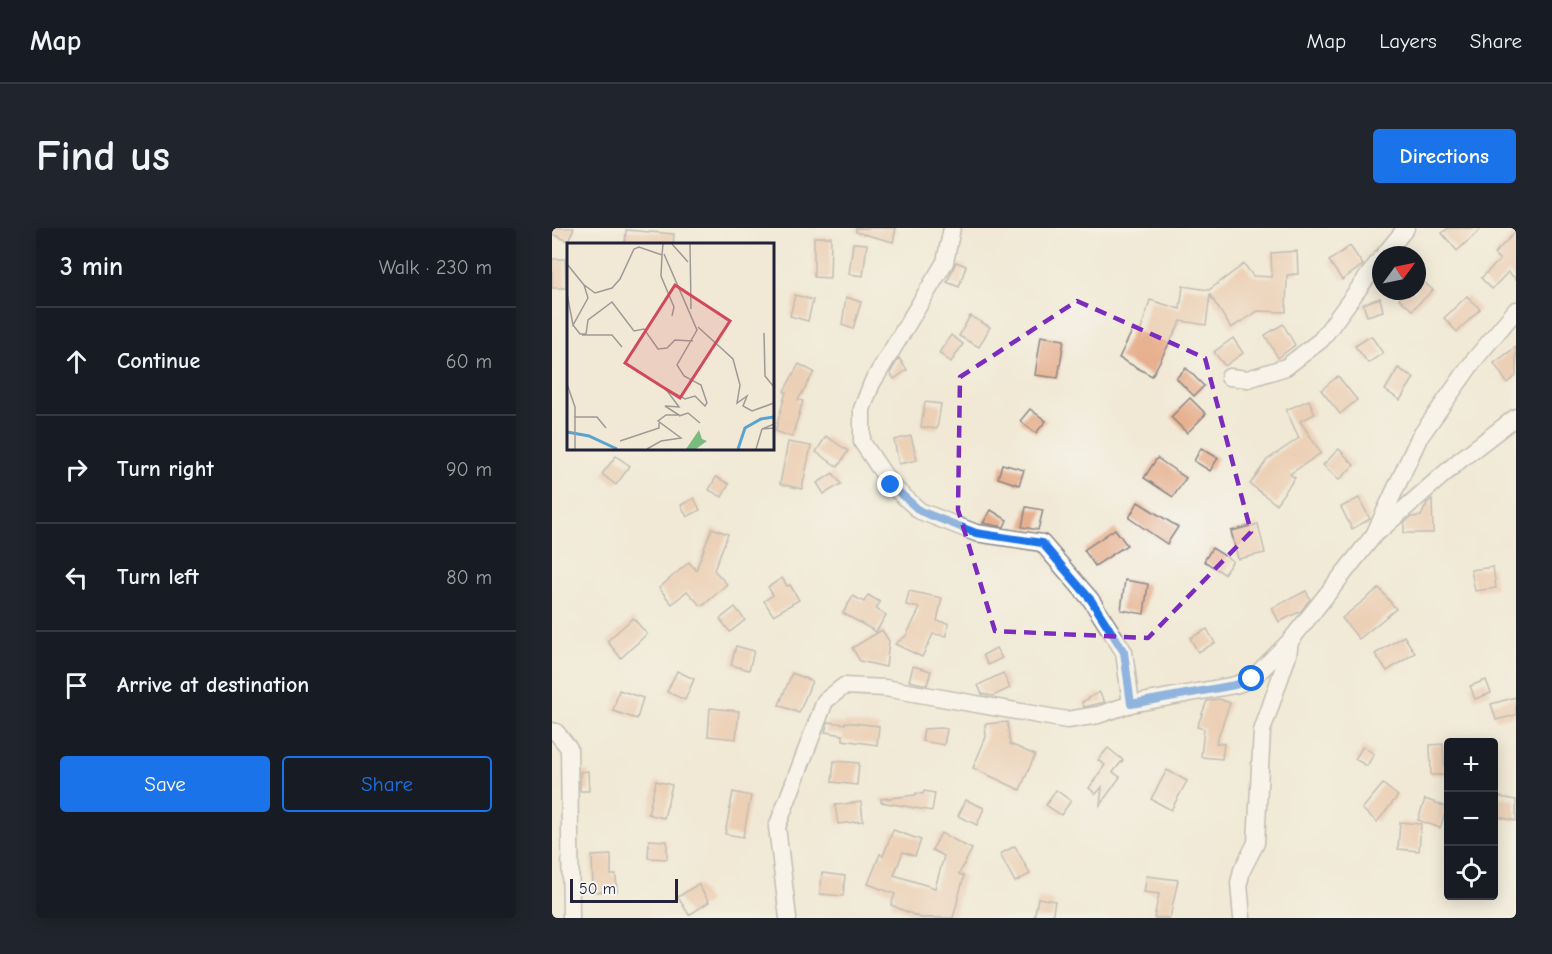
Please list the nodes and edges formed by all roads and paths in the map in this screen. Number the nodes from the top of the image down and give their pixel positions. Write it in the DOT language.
graph roads {
  1 [pos="951,228"];
  2 [pos="1406,228"];
  3 [pos="1391,246"];
  4 [pos="1372,271"];
  5 [pos="1516,310"];
  6 [pos="1229,377"];
  7 [pos="1516,417"];
  8 [pos="1374,535"];
  9 [pos="1290,641"];
  10 [pos="1131,704"];
  11 [pos="552,731"];
  12 [pos="571,918"];
  13 [pos="788,918"];
  14 [pos="1242,918"];
  1 -- 10 [label="street"];
  2 -- 3 [label="street"];
  4 -- 6 [label="street"];
  5 -- 8 [label="street"];
  7 -- 8 [label="street"];
  8 -- 9 [label="street"];
  9 -- 10 [label="street"];
  9 -- 14 [label="street"];
  10 -- 13 [label="street"];
  11 -- 12 [label="street"];
}
